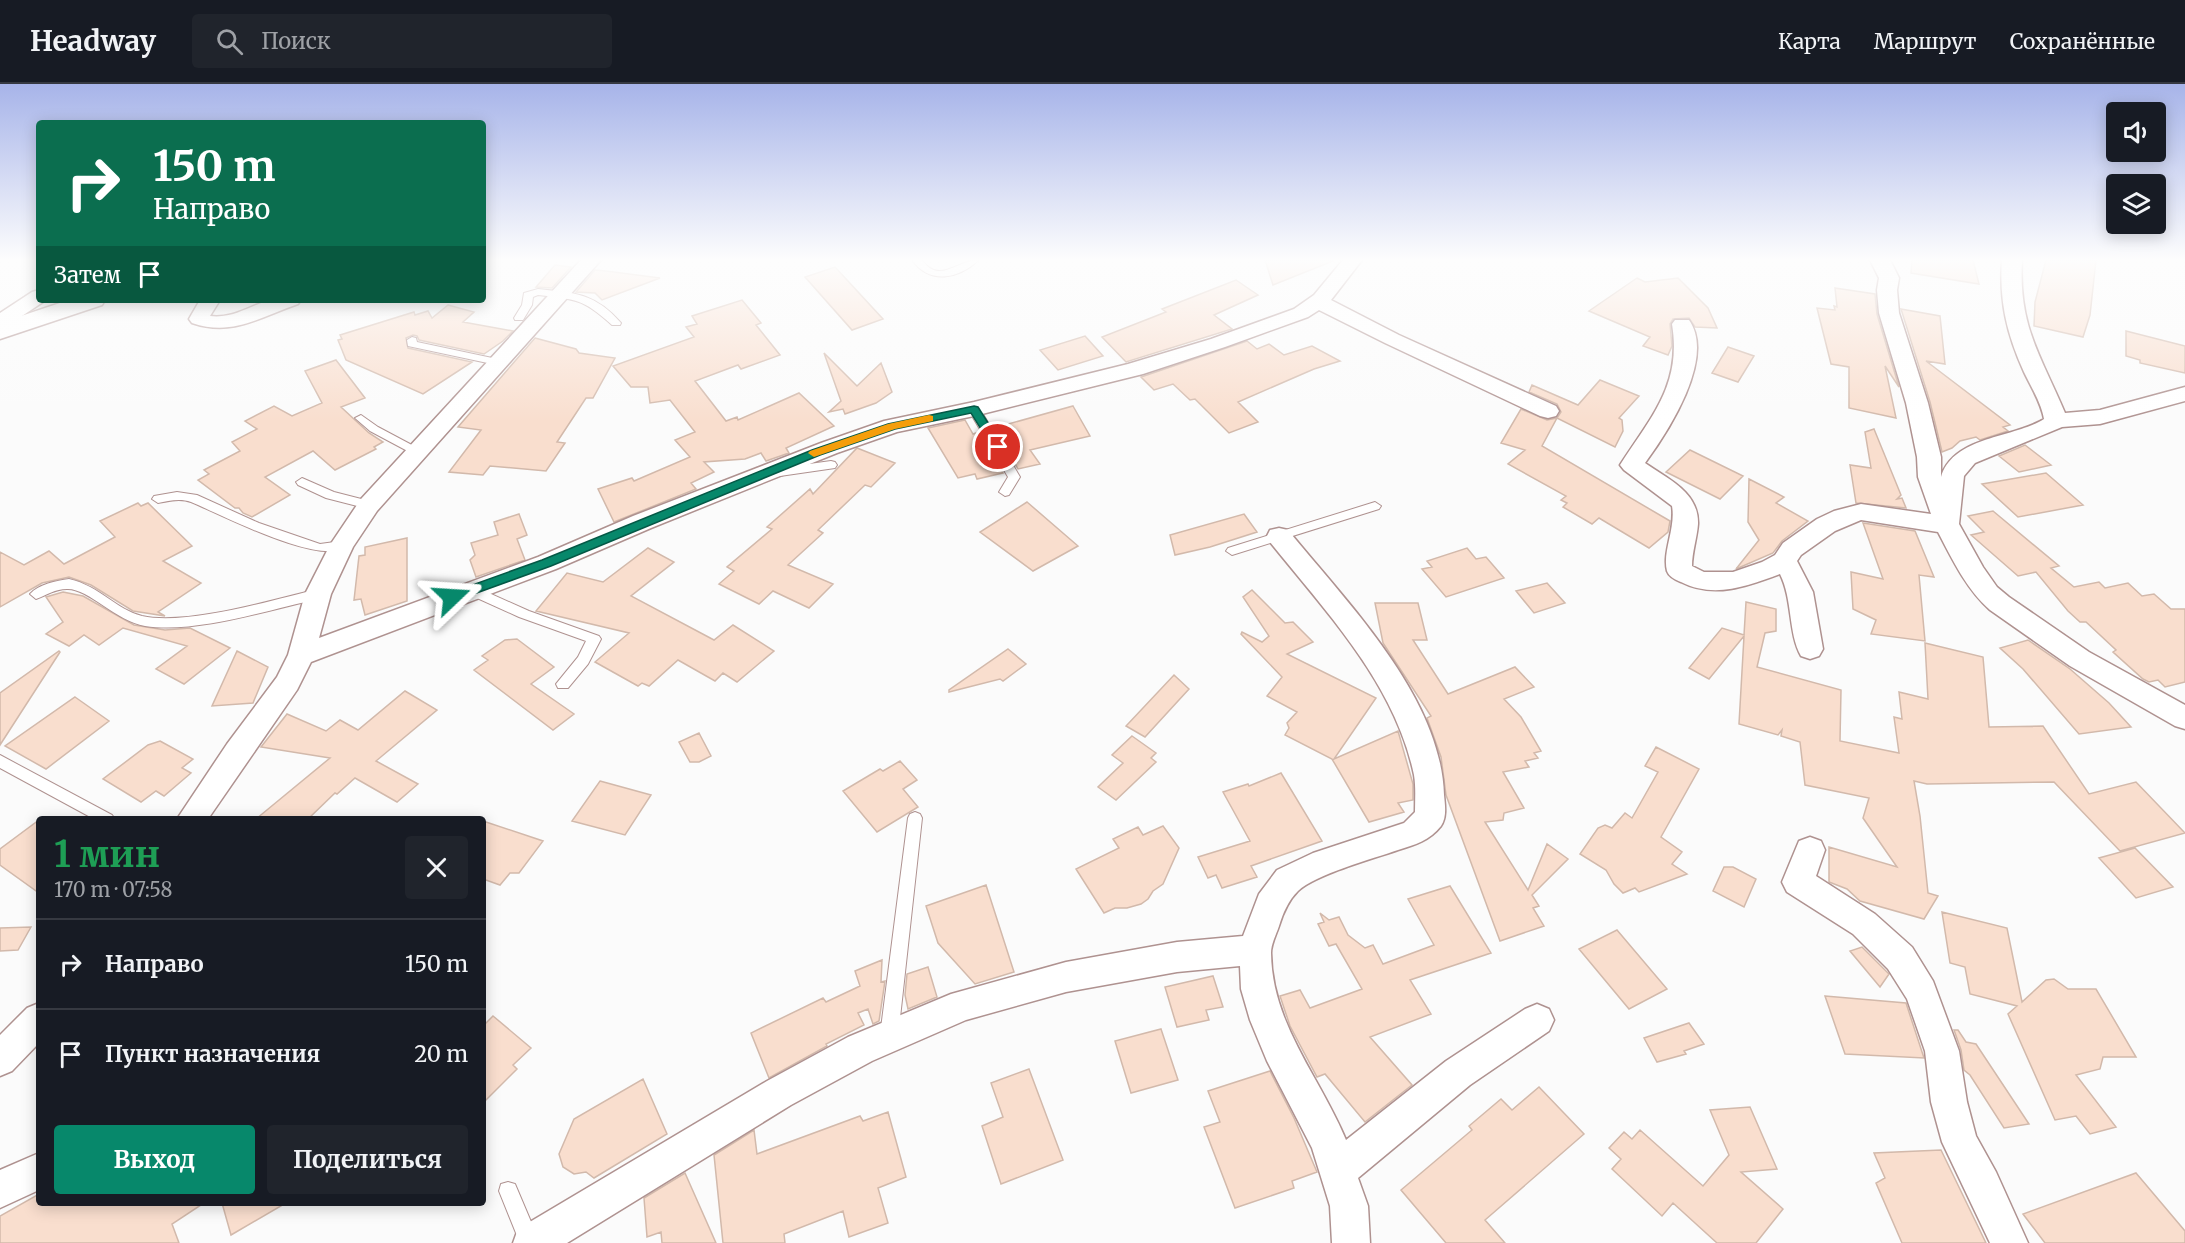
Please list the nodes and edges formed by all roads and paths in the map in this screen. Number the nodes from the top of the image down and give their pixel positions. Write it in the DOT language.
graph roads {
  1 [pos="51,314"];
  2 [pos="201,314"];
  3 [pos="251,314"];
  4 [pos="521,314"];
  5 [pos="543,314"];
  6 [pos="607,314"];
  7 [pos="1298,314"];
  8 [pos="1343,314"];
  9 [pos="1890,314"];
  10 [pos="2016,314"];
  11 [pos="519,318"];
  12 [pos="616,322"];
  13 [pos="1682,324"];
  14 [pos="0,331"];
  15 [pos="411,340"];
  16 [pos="497,362"];
  17 [pos="2185,394"];
  18 [pos="974,409"];
  19 [pos="1548,411"];
  20 [pos="361,418"];
  21 [pos="2056,421"];
  22 [pos="418,452"];
  23 [pos="831,465"];
  24 [pos="765,474"];
  25 [pos="302,482"];
  26 [pos="1005,492"];
  27 [pos="158,499"];
  28 [pos="369,505"];
  29 [pos="1375,506"];
  30 [pos="1947,525"];
  31 [pos="1279,536"];
  32 [pos="342,544"];
  33 [pos="1232,551"];
  34 [pos="1784,561"];
  35 [pos="471,590"];
  36 [pos="36,594"];
  37 [pos="318,594"];
  38 [pos="1810,649"];
  39 [pos="302,655"];
  40 [pos="563,684"];
  41 [pos="2185,718"];
  42 [pos="0,761"];
  43 [pos="101,816"];
  44 [pos="194,816"];
  45 [pos="915,818"];
  46 [pos="1810,850"];
  47 [pos="1255,950"];
  48 [pos="1537,1020"];
  49 [pos="36,1022"];
  50 [pos="889,1036"];
  51 [pos="0,1059"];
  52 [pos="36,1172"];
  53 [pos="1338,1172"];
  54 [pos="0,1189"];
  55 [pos="508,1191"];
  56 [pos="531,1243"];
  57 [pos="1351,1243"];
  58 [pos="2009,1243"];
  1 -- 14 [label="street"];
  2 -- 3 [label="street"];
  4 -- 11 [label="lane"];
  5 -- 16 [label="street"];
  6 -- 12 [label="lane"];
  7 -- 18 [label="street"];
  8 -- 19 [label="street"];
  9 -- 30 [label="street"];
  10 -- 21 [label="street"];
  13 -- 34 [label="street"];
  15 -- 16 [label="lane"];
  16 -- 22 [label="street"];
  17 -- 21 [label="street"];
  18 -- 24 [label="street"];
  18 -- 26 [label="lane"];
  20 -- 22 [label="lane"];
  21 -- 30 [label="street"];
  22 -- 28 [label="street"];
  23 -- 24 [label="lane"];
  24 -- 35 [label="street"];
  25 -- 28 [label="lane"];
  27 -- 32 [label="lane"];
  28 -- 32 [label="street"];
  29 -- 31 [label="lane"];
  30 -- 34 [label="street"];
  30 -- 41 [label="street"];
  31 -- 33 [label="lane"];
  31 -- 47 [label="street"];
  32 -- 37 [label="street"];
  34 -- 38 [label="street"];
  35 -- 39 [label="street"];
  35 -- 40 [label="lane"];
  36 -- 37 [label="lane"];
  37 -- 39 [label="street"];
  39 -- 44 [label="street"];
  42 -- 43 [label="lane"];
  45 -- 50 [label="lane"];
  46 -- 58 [label="street"];
  47 -- 50 [label="street"];
  47 -- 53 [label="street"];
  48 -- 53 [label="street"];
  49 -- 51 [label="street"];
  50 -- 56 [label="street"];
  52 -- 54 [label="street"];
  53 -- 57 [label="street"];
  55 -- 56 [label="lane"];
}
